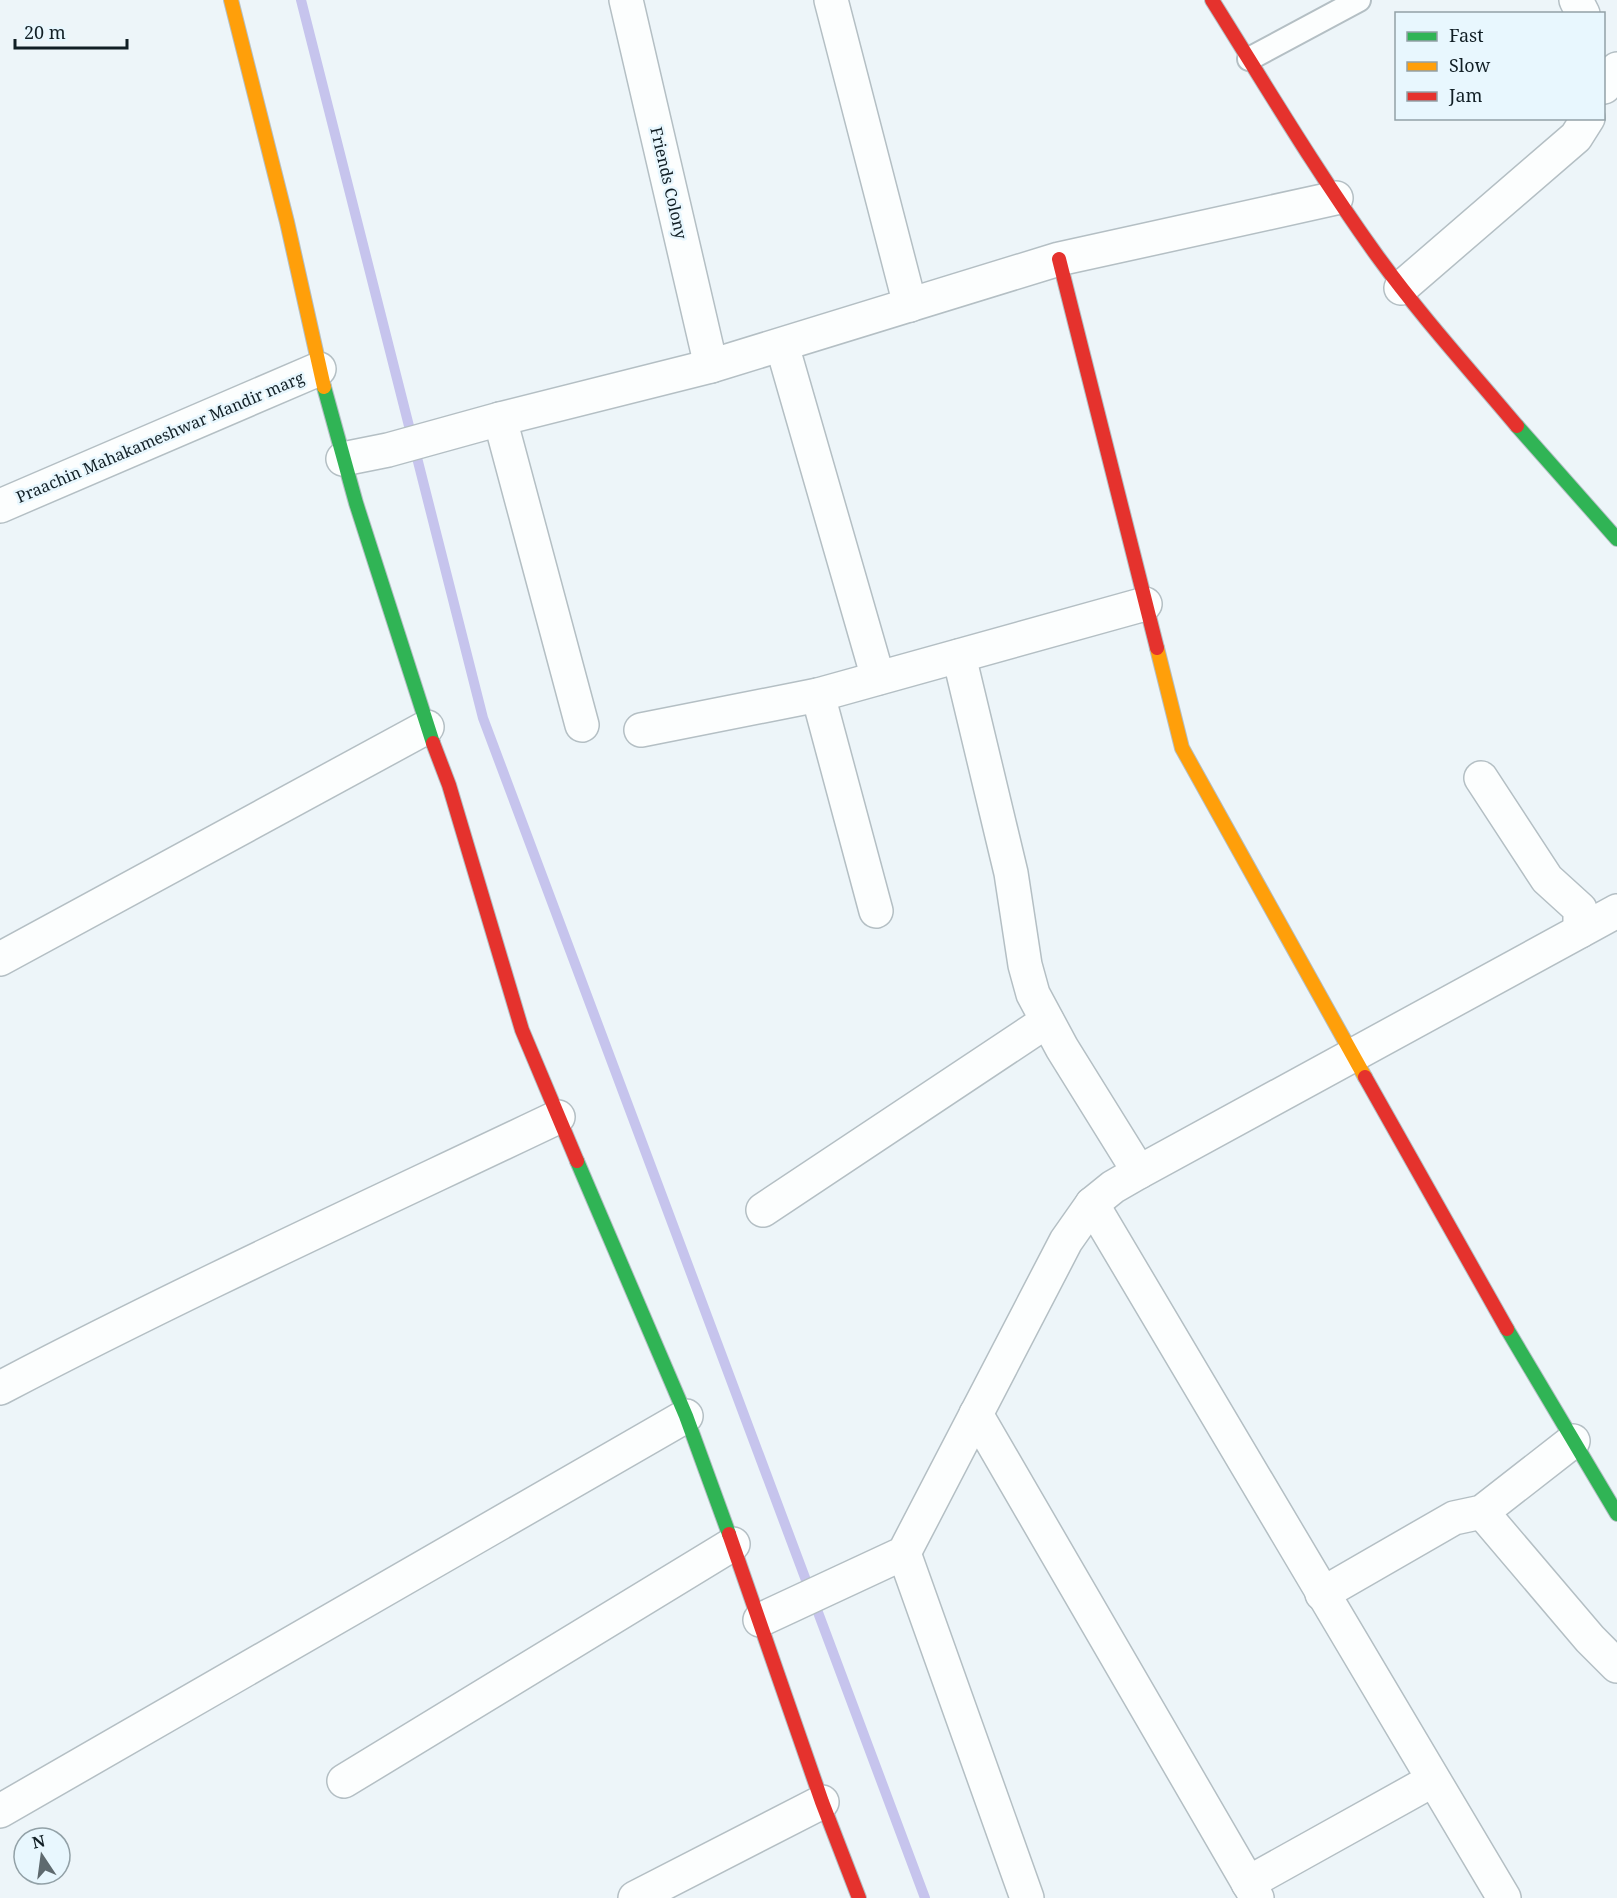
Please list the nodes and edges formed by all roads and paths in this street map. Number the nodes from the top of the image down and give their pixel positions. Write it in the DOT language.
graph roads {
  1 [pos="231,0"];
  2 [pos="626,0"];
  3 [pos="831,0"];
  4 [pos="1212,0"];
  5 [pos="1359,0"];
  6 [pos="1249,59"];
  7 [pos="1587,120"];
  8 [pos="1336,198"];
  9 [pos="1059,259"];
  10 [pos="1401,288"];
  11 [pos="910,305"];
  12 [pos="782,345"];
  13 [pos="711,366"];
  14 [pos="320,369"];
  15 [pos="500,419"];
  16 [pos="343,459"];
  17 [pos="0,506"];
  18 [pos="1617,539"];
  19 [pos="1146,604"];
  20 [pos="958,656"];
  21 [pos="878,678"];
  22 [pos="818,695"];
  23 [pos="582,725"];
  24 [pos="427,728"];
  25 [pos="642,730"];
  26 [pos="1480,778"];
  27 [pos="876,911"];
  28 [pos="1617,911"];
  29 [pos="1580,931"];
  30 [pos="0,959"];
  31 [pos="1047,1021"];
  32 [pos="1353,1056"];
  33 [pos="558,1117"];
  34 [pos="1139,1172"];
  35 [pos="1092,1204"];
  36 [pos="763,1210"];
  37 [pos="0,1388"];
  38 [pos="976,1414"];
  39 [pos="686,1416"];
  40 [pos="1574,1441"];
  41 [pos="1482,1512"];
  42 [pos="1617,1514"];
  43 [pos="733,1544"];
  44 [pos="904,1553"];
  45 [pos="1322,1594"];
  46 [pos="760,1620"];
  47 [pos="1617,1666"];
  48 [pos="1433,1780"];
  49 [pos="344,1781"];
  50 [pos="822,1802"];
  51 [pos="0,1811"];
  52 [pos="1253,1891"];
  53 [pos="635,1898"];
  54 [pos="859,1898"];
  55 [pos="1027,1898"];
  56 [pos="1504,1898"];
  1 -- 14 [label="street"];
  2 -- 13 [label="street, Friends Colony"];
  3 -- 11 [label="street"];
  4 -- 6 [label="street"];
  5 -- 6 [label="lane"];
  6 -- 8 [label="street"];
  7 -- 10 [label="street"];
  8 -- 9 [label="street"];
  8 -- 10 [label="street"];
  9 -- 11 [label="street"];
  9 -- 19 [label="street"];
  10 -- 18 [label="street"];
  11 -- 12 [label="street"];
  12 -- 13 [label="street"];
  12 -- 21 [label="street"];
  13 -- 15 [label="street"];
  14 -- 16 [label="street"];
  14 -- 17 [label="street, Praachin Mahakameshwar Mandir marg"];
  15 -- 16 [label="street"];
  15 -- 23 [label="street"];
  16 -- 24 [label="street"];
  19 -- 20 [label="street"];
  19 -- 32 [label="street"];
  20 -- 21 [label="street"];
  20 -- 31 [label="street"];
  21 -- 22 [label="street"];
  22 -- 25 [label="street"];
  22 -- 27 [label="street"];
  24 -- 30 [label="street"];
  24 -- 33 [label="street"];
  26 -- 29 [label="street"];
  28 -- 29 [label="street"];
  29 -- 32 [label="street"];
  31 -- 34 [label="street"];
  31 -- 36 [label="street"];
  32 -- 34 [label="street"];
  32 -- 40 [label="street"];
  33 -- 37 [label="street"];
  33 -- 39 [label="street"];
  34 -- 35 [label="street"];
  35 -- 38 [label="street"];
  35 -- 45 [label="street"];
  38 -- 44 [label="street"];
  38 -- 52 [label="street"];
  39 -- 43 [label="street"];
  39 -- 51 [label="street"];
  40 -- 41 [label="street"];
  40 -- 42 [label="street"];
  41 -- 45 [label="street"];
  41 -- 47 [label="street"];
  43 -- 46 [label="street"];
  43 -- 49 [label="street"];
  44 -- 46 [label="street"];
  44 -- 55 [label="street"];
  45 -- 48 [label="street"];
  46 -- 50 [label="street"];
  48 -- 52 [label="street"];
  48 -- 56 [label="street"];
  50 -- 53 [label="street"];
  50 -- 54 [label="street"];
}
